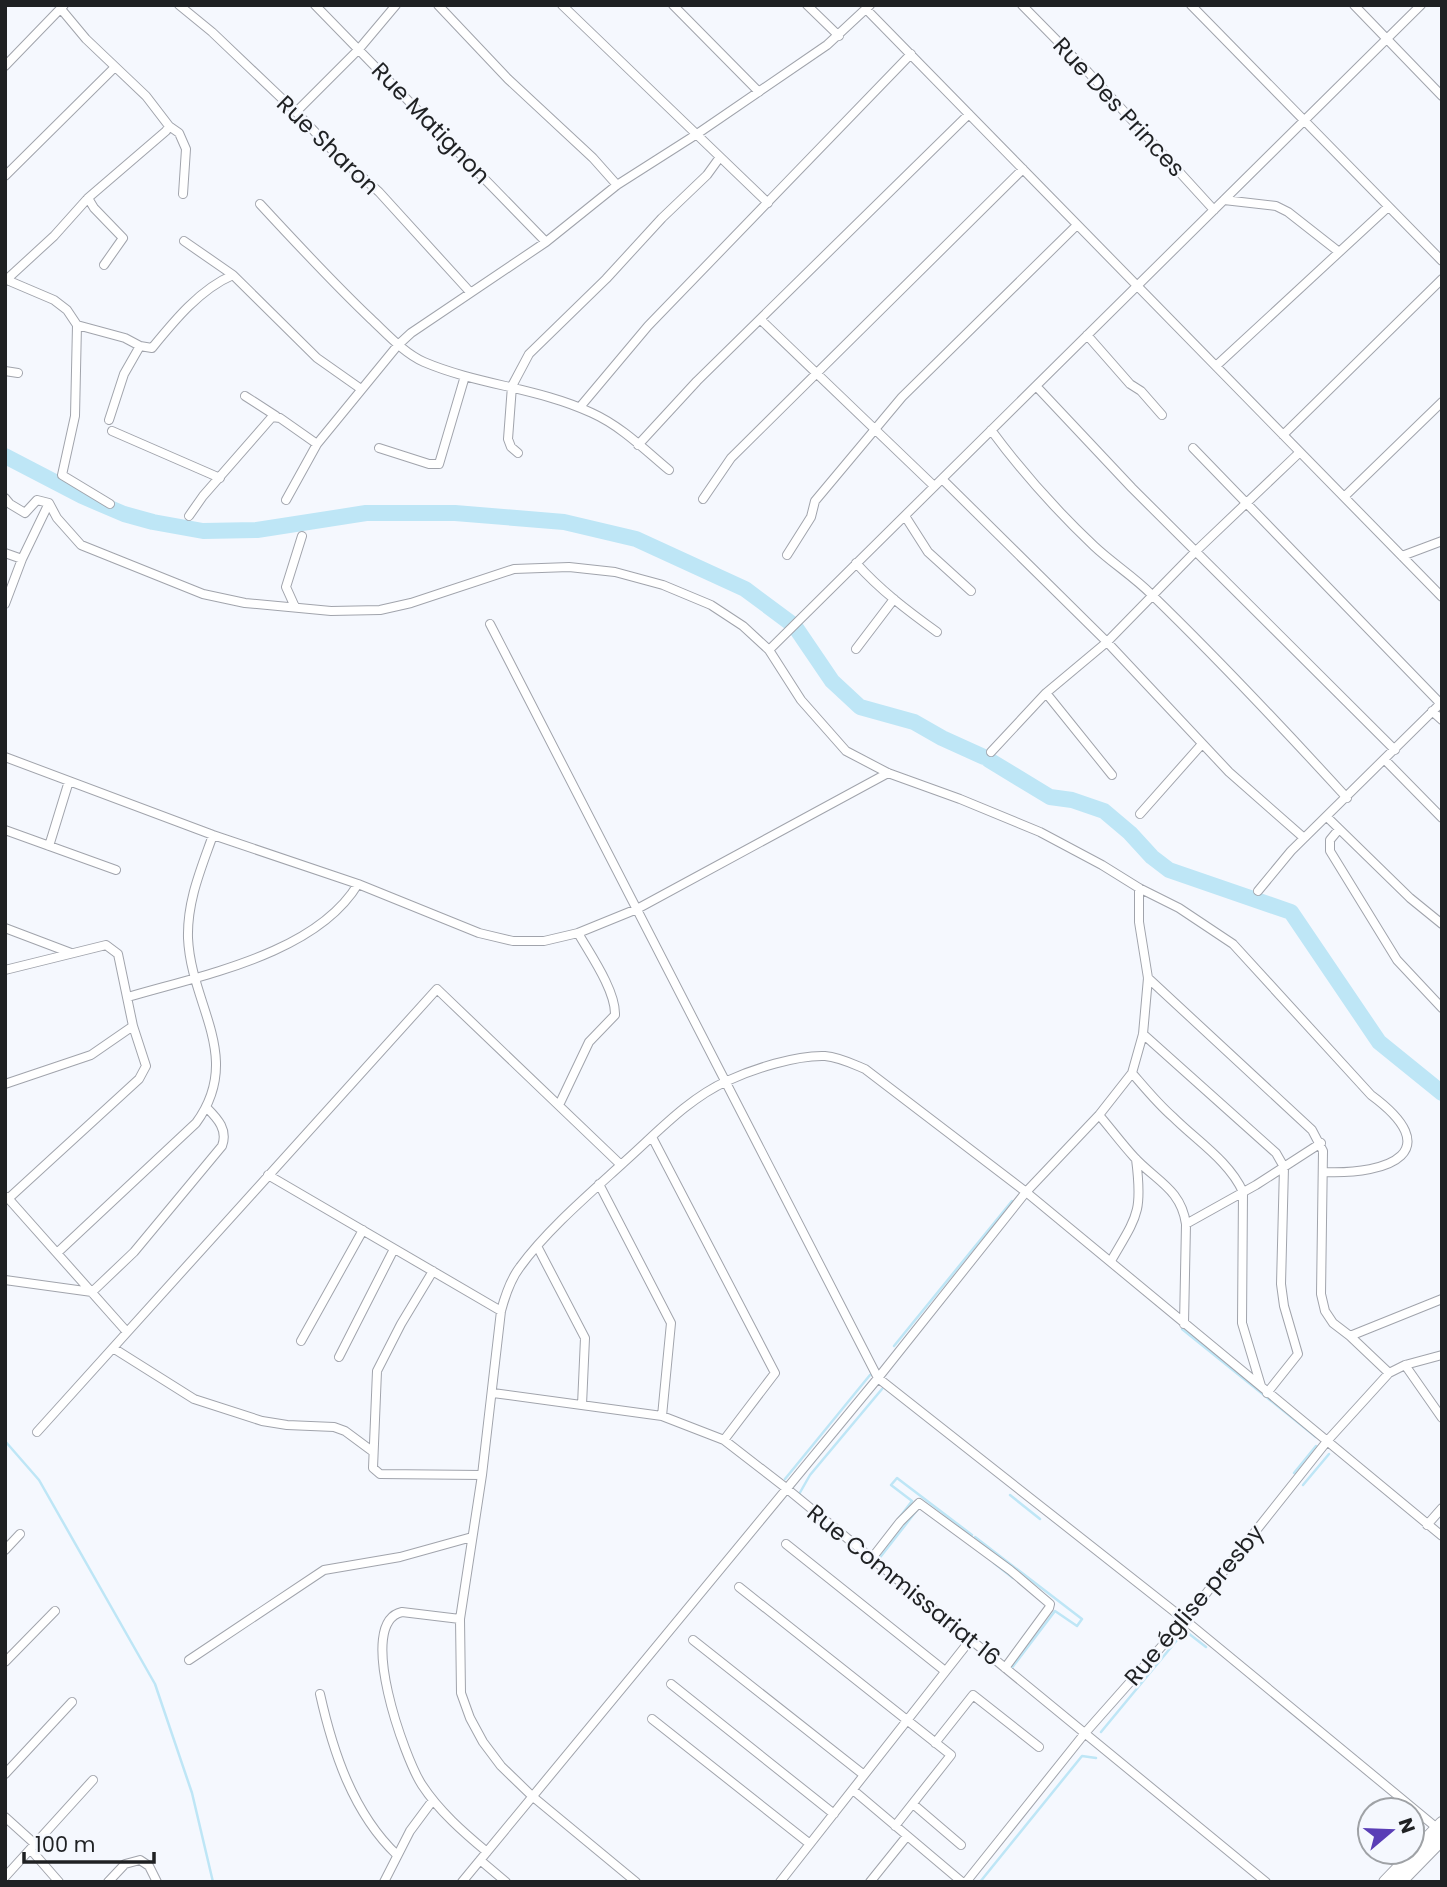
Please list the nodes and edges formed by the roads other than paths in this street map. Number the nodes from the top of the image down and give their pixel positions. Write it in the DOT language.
graph roads {
  1 [pos="179,5"];
  2 [pos="315,5"];
  3 [pos="396,5"];
  4 [pos="438,5"];
  5 [pos="562,5"];
  6 [pos="673,5"];
  7 [pos="807,5"];
  8 [pos="1022,5"];
  9 [pos="1191,5"];
  10 [pos="1354,5"];
  11 [pos="1421,5"];
  12 [pos="63,7"];
  13 [pos="868,7"];
  14 [pos="838,36"];
  15 [pos="1387,39"];
  16 [pos="359,49"];
  17 [pos="911,54"];
  18 [pos="5,66"];
  19 [pos="115,66"];
  20 [pos="759,92"];
  21 [pos="1442,96"];
  22 [pos="296,112"];
  23 [pos="969,114"];
  24 [pos="1304,121"];
  25 [pos="169,126"];
  26 [pos="697,134"];
  27 [pos="720,157"];
  28 [pos="1023,169"];
  29 [pos="5,176"];
  30 [pos="617,185"];
  31 [pos="183,194"];
  32 [pos="88,198"];
  33 [pos="1224,200"];
  34 [pos="768,203"];
  35 [pos="260,204"];
  36 [pos="1388,207"];
  37 [pos="1214,210"];
  38 [pos="1077,225"];
  39 [pos="184,241"];
  40 [pos="546,242"];
  41 [pos="1339,252"];
  42 [pos="1442,261"];
  43 [pos="104,265"];
  44 [pos="233,275"];
  45 [pos="1442,279"];
  46 [pos="6,281"];
  47 [pos="1137,286"];
  48 [pos="470,292"];
  49 [pos="761,320"];
  50 [pos="77,326"];
  51 [pos="1087,335"];
  52 [pos="398,345"];
  53 [pos="140,346"];
  54 [pos="1216,366"];
  55 [pos="5,372"];
  56 [pos="18,373"];
  57 [pos="816,373"];
  58 [pos="465,376"];
  59 [pos="512,386"];
  60 [pos="1036,386"];
  61 [pos="361,389"];
  62 [pos="245,396"];
  63 [pos="1442,402"];
  64 [pos="580,407"];
  65 [pos="1162,415"];
  66 [pos="276,416"];
  67 [pos="109,420"];
  68 [pos="876,429"];
  69 [pos="991,430"];
  70 [pos="112,432"];
  71 [pos="1283,435"];
  72 [pos="317,444"];
  73 [pos="638,445"];
  74 [pos="379,448"];
  75 [pos="1193,448"];
  76 [pos="1300,452"];
  77 [pos="518,453"];
  78 [pos="669,470"];
  79 [pos="220,478"];
  80 [pos="942,479"];
  81 [pos="934,486"];
  82 [pos="5,498"];
  83 [pos="1344,498"];
  84 [pos="703,499"];
  85 [pos="286,500"];
  86 [pos="49,502"];
  87 [pos="1246,503"];
  88 [pos="110,504"];
  89 [pos="189,516"];
  90 [pos="905,516"];
  91 [pos="302,536"];
  92 [pos="1442,541"];
  93 [pos="1196,551"];
  94 [pos="5,552"];
  95 [pos="787,555"];
  96 [pos="1402,556"];
  97 [pos="22,559"];
  98 [pos="856,563"];
  99 [pos="971,591"];
  100 [pos="1153,595"];
  101 [pos="1442,597"];
  102 [pos="894,599"];
  103 [pos="5,604"];
  104 [pos="295,607"];
  105 [pos="490,624"];
  106 [pos="937,632"];
  107 [pos="1107,642"];
  108 [pos="856,649"];
  109 [pos="769,650"];
  110 [pos="1046,693"];
  111 [pos="1441,703"];
  112 [pos="1432,711"];
  113 [pos="1442,720"];
  114 [pos="1202,744"];
  115 [pos="1395,750"];
  116 [pos="991,752"];
  117 [pos="5,757"];
  118 [pos="1385,760"];
  119 [pos="888,773"];
  120 [pos="1112,775"];
  121 [pos="69,781"];
  122 [pos="1347,798"];
  123 [pos="1140,814"];
  124 [pos="1327,817"];
  125 [pos="1442,818"];
  126 [pos="1339,829"];
  127 [pos="5,830"];
  128 [pos="213,835"];
  129 [pos="1304,838"];
  130 [pos="48,846"];
  131 [pos="116,870"];
  132 [pos="358,884"];
  133 [pos="1139,888"];
  134 [pos="1258,891"];
  135 [pos="637,909"];
  136 [pos="1442,924"];
  137 [pos="5,928"];
  138 [pos="578,933"];
  139 [pos="72,953"];
  140 [pos="5,970"];
  141 [pos="195,978"];
  142 [pos="1148,978"];
  143 [pos="128,997"];
  144 [pos="1442,1008"];
  145 [pos="133,1026"];
  146 [pos="1143,1034"];
  147 [pos="1132,1073"];
  148 [pos="725,1082"];
  149 [pos="5,1084"];
  150 [pos="559,1105"];
  151 [pos="206,1108"];
  152 [pos="1099,1115"];
  153 [pos="1415,1129"];
  154 [pos="652,1137"];
  155 [pos="1321,1143"];
  156 [pos="1416,1149"];
  157 [pos="1136,1159"];
  158 [pos="621,1165"];
  159 [pos="1284,1167"];
  160 [pos="1323,1172"];
  161 [pos="268,1175"];
  162 [pos="599,1184"];
  163 [pos="1026,1192"];
  164 [pos="1243,1192"];
  165 [pos="7,1196"];
  166 [pos="1186,1224"];
  167 [pos="363,1230"];
  168 [pos="537,1246"];
  169 [pos="394,1249"];
  170 [pos="57,1253"];
  171 [pos="1111,1261"];
  172 [pos="433,1271"];
  173 [pos="5,1280"];
  174 [pos="92,1292"];
  175 [pos="1442,1299"];
  176 [pos="501,1311"];
  177 [pos="1184,1324"];
  178 [pos="127,1332"];
  179 [pos="1350,1336"];
  180 [pos="301,1341"];
  181 [pos="113,1348"];
  182 [pos="1442,1355"];
  183 [pos="339,1357"];
  184 [pos="1405,1365"];
  185 [pos="1389,1373"];
  186 [pos="877,1378"];
  187 [pos="1265,1391"];
  188 [pos="493,1393"];
  189 [pos="582,1405"];
  190 [pos="662,1416"];
  191 [pos="1442,1418"];
  192 [pos="37,1432"];
  193 [pos="724,1440"];
  194 [pos="1328,1440"];
  195 [pos="372,1451"];
  196 [pos="482,1475"];
  197 [pos="786,1488"];
  198 [pos="1442,1508"];
  199 [pos="1427,1525"];
  200 [pos="20,1534"];
  201 [pos="1442,1536"];
  202 [pos="472,1537"];
  203 [pos="786,1544"];
  204 [pos="5,1550"];
  205 [pos="872,1558"];
  206 [pos="739,1587"];
  207 [pos="55,1611"];
  208 [pos="460,1619"];
  209 [pos="1185,1620"];
  210 [pos="971,1639"];
  211 [pos="693,1640"];
  212 [pos="189,1660"];
  213 [pos="5,1662"];
  214 [pos="1005,1668"];
  215 [pos="945,1671"];
  216 [pos="671,1684"];
  217 [pos="320,1694"];
  218 [pos="72,1702"];
  219 [pos="652,1719"];
  220 [pos="907,1721"];
  221 [pos="1085,1734"];
  222 [pos="935,1743"];
  223 [pos="1039,1747"];
  224 [pos="5,1774"];
  225 [pos="864,1775"];
  226 [pos="93,1780"];
  227 [pos="853,1790"];
  228 [pos="532,1796"];
  229 [pos="433,1800"];
  230 [pos="913,1804"];
  231 [pos="834,1814"];
  232 [pos="5,1817"];
  233 [pos="895,1826"];
  234 [pos="1440,1830"];
  235 [pos="907,1836"];
  236 [pos="810,1844"];
  237 [pos="961,1845"];
  238 [pos="33,1847"];
  239 [pos="487,1852"];
  240 [pos="397,1855"];
  241 [pos="480,1860"];
  242 [pos="5,1877"];
  243 [pos="58,1882"];
  244 [pos="108,1882"];
  245 [pos="157,1882"];
  246 [pos="384,1882"];
  247 [pos="462,1882"];
  248 [pos="506,1882"];
  249 [pos="636,1882"];
  250 [pos="780,1882"];
  251 [pos="870,1882"];
  252 [pos="964,1882"];
  253 [pos="1266,1882"];
  254 [pos="1385,1882"];
  255 [pos="1400,1882"];
  1 -- 22 [label="street, Rue Sharon"];
  2 -- 16 [label="street, Rue Matignon"];
  3 -- 16 [label="street"];
  4 -- 30 [label="street"];
  5 -- 26 [label="street"];
  6 -- 20 [label="street"];
  7 -- 14 [label="street"];
  8 -- 37 [label="street, Rue Des Princes"];
  9 -- 24 [label="street"];
  10 -- 15 [label="street"];
  11 -- 15 [label="street"];
  12 -- 18 [label="street"];
  12 -- 19 [label="street"];
  13 -- 14 [label="street"];
  13 -- 17 [label="street"];
  14 -- 20 [label="street"];
  15 -- 21 [label="street"];
  15 -- 24 [label="street"];
  16 -- 22 [label="street"];
  16 -- 40 [label="street, Rue Matignon"];
  17 -- 23 [label="street"];
  17 -- 34 [label="street"];
  19 -- 25 [label="street"];
  19 -- 29 [label="street"];
  20 -- 26 [label="street"];
  22 -- 48 [label="street, Rue Sharon"];
  23 -- 28 [label="street"];
  23 -- 49 [label="street"];
  24 -- 33 [label="street"];
  24 -- 36 [label="street"];
  25 -- 31 [label="street"];
  25 -- 32 [label="street"];
  26 -- 27 [label="street"];
  26 -- 30 [label="street"];
  27 -- 34 [label="street"];
  27 -- 59 [label="street"];
  28 -- 38 [label="street"];
  28 -- 57 [label="street"];
  30 -- 40 [label="street"];
  32 -- 43 [label="street"];
  32 -- 46 [label="street"];
  33 -- 37 [label="street"];
  33 -- 41 [label="street"];
  34 -- 64 [label="street"];
  35 -- 52 [label="street"];
  36 -- 41 [label="street"];
  36 -- 42 [label="street"];
  37 -- 47 [label="street"];
  38 -- 47 [label="street"];
  38 -- 68 [label="street"];
  39 -- 44 [label="street"];
  40 -- 48 [label="street"];
  41 -- 54 [label="street"];
  44 -- 53 [label="street"];
  44 -- 61 [label="street"];
  45 -- 71 [label="street"];
  46 -- 50 [label="street"];
  47 -- 51 [label="street"];
  47 -- 54 [label="street"];
  48 -- 52 [label="street"];
  49 -- 57 [label="street"];
  49 -- 73 [label="street"];
  50 -- 53 [label="street"];
  50 -- 88 [label="street"];
  51 -- 60 [label="street"];
  51 -- 65 [label="street"];
  52 -- 58 [label="street"];
  52 -- 61 [label="street"];
  53 -- 67 [label="street"];
  54 -- 71 [label="street"];
  55 -- 56 [label="street"];
  57 -- 68 [label="street"];
  57 -- 84 [label="street"];
  58 -- 59 [label="street"];
  58 -- 74 [label="street"];
  59 -- 64 [label="street"];
  59 -- 77 [label="street"];
  60 -- 69 [label="street"];
  60 -- 93 [label="street"];
  61 -- 72 [label="street"];
  62 -- 66 [label="street"];
  63 -- 83 [label="street"];
  64 -- 73 [label="street"];
  66 -- 72 [label="street"];
  66 -- 79 [label="street"];
  68 -- 81 [label="street"];
  68 -- 95 [label="street"];
  69 -- 80 [label="street"];
  69 -- 100 [label="street"];
  70 -- 79 [label="street"];
  71 -- 76 [label="street"];
  72 -- 85 [label="street"];
  73 -- 78 [label="street"];
  75 -- 87 [label="street"];
  76 -- 83 [label="street"];
  76 -- 87 [label="street"];
  79 -- 89 [label="street"];
  80 -- 81 [label="street"];
  80 -- 107 [label="street"];
  81 -- 90 [label="street"];
  82 -- 86 [label="street"];
  83 -- 96 [label="street"];
  86 -- 97 [label="street"];
  86 -- 104 [label="street"];
  87 -- 93 [label="street"];
  87 -- 111 [label="street"];
  90 -- 98 [label="street"];
  90 -- 99 [label="street"];
  91 -- 104 [label="street"];
  92 -- 96 [label="street"];
  93 -- 100 [label="street"];
  93 -- 115 [label="street"];
  94 -- 97 [label="street"];
  96 -- 101 [label="street"];
  97 -- 103 [label="street"];
  98 -- 102 [label="street"];
  98 -- 109 [label="street"];
  100 -- 107 [label="street"];
  100 -- 122 [label="street"];
  102 -- 106 [label="street"];
  102 -- 108 [label="street"];
  104 -- 109 [label="street"];
  105 -- 135 [label="street"];
  107 -- 110 [label="street"];
  107 -- 114 [label="street"];
  109 -- 119 [label="street"];
  110 -- 116 [label="street"];
  110 -- 120 [label="street"];
  111 -- 112 [label="street"];
  112 -- 113 [label="street"];
  112 -- 115 [label="street"];
  114 -- 123 [label="street"];
  114 -- 129 [label="street"];
  115 -- 118 [label="street"];
  117 -- 121 [label="street"];
  118 -- 122 [label="street"];
  118 -- 125 [label="street"];
  119 -- 133 [label="street"];
  119 -- 135 [label="street"];
  121 -- 128 [label="street"];
  121 -- 130 [label="street"];
  122 -- 124 [label="street"];
  124 -- 126 [label="street"];
  124 -- 129 [label="street"];
  126 -- 136 [label="street"];
  126 -- 144 [label="street"];
  127 -- 130 [label="street"];
  128 -- 132 [label="street"];
  128 -- 141 [label="street"];
  129 -- 134 [label="street"];
  130 -- 131 [label="street"];
  132 -- 138 [label="street"];
  132 -- 141 [label="street"];
  133 -- 142 [label="street"];
  133 -- 153 [label="street"];
  135 -- 138 [label="street"];
  135 -- 148 [label="street"];
  137 -- 139 [label="street"];
  138 -- 150 [label="street"];
  139 -- 140 [label="street"];
  139 -- 143 [label="street"];
  141 -- 143 [label="street"];
  141 -- 151 [label="street"];
  142 -- 146 [label="street"];
  142 -- 155 [label="street"];
  143 -- 145 [label="street"];
  145 -- 149 [label="street"];
  145 -- 165 [label="street"];
  146 -- 147 [label="street"];
  146 -- 159 [label="street"];
  147 -- 152 [label="street"];
  147 -- 164 [label="street"];
  148 -- 154 [label="street"];
  148 -- 163 [label="street"];
  148 -- 186 [label="street"];
  150 -- 158 [label="street"];
  150 -- 161 [label="street"];
  151 -- 170 [label="street"];
  151 -- 174 [label="street"];
  152 -- 157 [label="street"];
  152 -- 163 [label="street"];
  154 -- 158 [label="street"];
  154 -- 193 [label="street"];
  155 -- 159 [label="street"];
  155 -- 160 [label="street"];
  156 -- 160 [label="street"];
  157 -- 166 [label="street"];
  157 -- 171 [label="street"];
  158 -- 162 [label="street"];
  159 -- 164 [label="street"];
  159 -- 187 [label="street"];
  160 -- 179 [label="street"];
  161 -- 167 [label="street"];
  161 -- 178 [label="street"];
  162 -- 168 [label="street"];
  162 -- 190 [label="street"];
  163 -- 171 [label="street"];
  163 -- 186 [label="street"];
  164 -- 166 [label="street"];
  164 -- 187 [label="street"];
  165 -- 170 [label="street"];
  166 -- 177 [label="street"];
  167 -- 169 [label="street"];
  167 -- 180 [label="street"];
  168 -- 176 [label="street"];
  168 -- 189 [label="street"];
  169 -- 172 [label="street"];
  169 -- 183 [label="street"];
  170 -- 174 [label="street"];
  171 -- 177 [label="street"];
  172 -- 176 [label="street"];
  172 -- 195 [label="street"];
  173 -- 174 [label="street"];
  174 -- 178 [label="street"];
  175 -- 179 [label="street"];
  176 -- 188 [label="street"];
  177 -- 187 [label="street"];
  178 -- 181 [label="street"];
  179 -- 185 [label="street"];
  181 -- 192 [label="street"];
  181 -- 195 [label="street"];
  182 -- 184 [label="street, Rue église presby"];
  184 -- 185 [label="street, Rue église presby"];
  184 -- 191 [label="street"];
  185 -- 194 [label="street, Rue église presby"];
  186 -- 197 [label="street"];
  186 -- 209 [label="street"];
  187 -- 194 [label="street"];
  188 -- 189 [label="street, Rue Commissariat 16"];
  188 -- 196 [label="street"];
  189 -- 190 [label="street, Rue Commissariat 16"];
  190 -- 193 [label="street, Rue Commissariat 16"];
  193 -- 197 [label="street, Rue Commissariat 16"];
  194 -- 199 [label="street"];
  194 -- 209 [label="street, Rue église presby"];
  195 -- 196 [label="street"];
  196 -- 202 [label="street"];
  197 -- 205 [label="street, Rue Commissariat 16"];
  197 -- 228 [label="street"];
  198 -- 199 [label="street"];
  199 -- 201 [label="street"];
  200 -- 204 [label="street"];
  202 -- 208 [label="street"];
  202 -- 212 [label="street"];
  203 -- 215 [label="street"];
  205 -- 210 [label="street, Rue Commissariat 16"];
  205 -- 214 [label="street"];
  206 -- 220 [label="street"];
  207 -- 213 [label="street"];
  208 -- 228 [label="street"];
  208 -- 229 [label="street"];
  209 -- 221 [label="street, Rue église presby"];
  209 -- 234 [label="street"];
  210 -- 214 [label="street, Rue Commissariat 16"];
  210 -- 215 [label="street"];
  211 -- 225 [label="street"];
  214 -- 221 [label="street, Rue Commissariat 16"];
  215 -- 220 [label="street"];
  216 -- 231 [label="street"];
  217 -- 240 [label="street"];
  218 -- 224 [label="street"];
  219 -- 236 [label="street"];
  220 -- 222 [label="street"];
  220 -- 225 [label="street"];
  221 -- 252 [label="street, Rue église presby"];
  221 -- 253 [label="street, Rue Commissariat 16"];
  222 -- 223 [label="street"];
  222 -- 230 [label="street"];
  225 -- 227 [label="street"];
  226 -- 238 [label="street"];
  227 -- 231 [label="street"];
  227 -- 233 [label="street"];
  228 -- 239 [label="street"];
  228 -- 249 [label="street"];
  229 -- 239 [label="street"];
  229 -- 240 [label="street"];
  230 -- 233 [label="street"];
  230 -- 237 [label="street"];
  231 -- 236 [label="street"];
  232 -- 238 [label="street"];
  233 -- 235 [label="street"];
  234 -- 254 [label="main road"];
  234 -- 255 [label="main road"];
  235 -- 251 [label="street"];
  235 -- 252 [label="street"];
  236 -- 250 [label="street"];
  238 -- 242 [label="street"];
  238 -- 243 [label="street"];
  239 -- 241 [label="street"];
  240 -- 246 [label="street"];
  241 -- 247 [label="street"];
  241 -- 248 [label="street"];
  244 -- 245 [label="street"];
}
